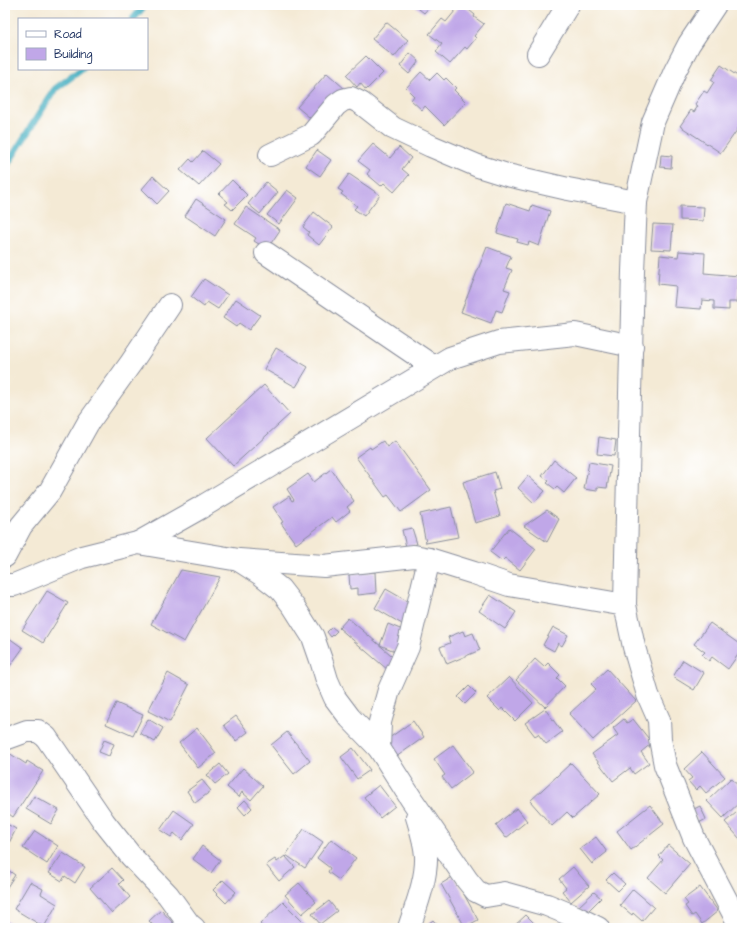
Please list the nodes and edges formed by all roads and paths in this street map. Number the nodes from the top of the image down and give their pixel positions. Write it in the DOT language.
graph roads {
  1 [pos="568,5"];
  2 [pos="715,5"];
  3 [pos="538,54"];
  4 [pos="270,155"];
  5 [pos="636,202"];
  6 [pos="266,253"];
  7 [pos="170,305"];
  8 [pos="632,346"];
  9 [pos="434,367"];
  10 [pos="138,543"];
  11 [pos="5,556"];
  12 [pos="429,559"];
  13 [pos="239,560"];
  14 [pos="5,585"];
  15 [pos="626,605"];
  16 [pos="5,739"];
  17 [pos="379,748"];
  18 [pos="412,800"];
  19 [pos="194,928"];
  20 [pos="409,928"];
  21 [pos="598,928"];
  22 [pos="741,928"];
  1 -- 3 [label="street"];
  2 -- 5 [label="street"];
  4 -- 5 [label="street"];
  5 -- 8 [label="street"];
  6 -- 9 [label="street"];
  7 -- 11 [label="street"];
  8 -- 9 [label="street"];
  8 -- 15 [label="street"];
  9 -- 10 [label="street"];
  10 -- 13 [label="street"];
  10 -- 14 [label="street"];
  12 -- 13 [label="street"];
  12 -- 15 [label="street"];
  12 -- 17 [label="street"];
  13 -- 17 [label="street"];
  15 -- 22 [label="street"];
  16 -- 19 [label="street"];
  17 -- 18 [label="street"];
  18 -- 20 [label="street"];
  18 -- 21 [label="street"];
}
